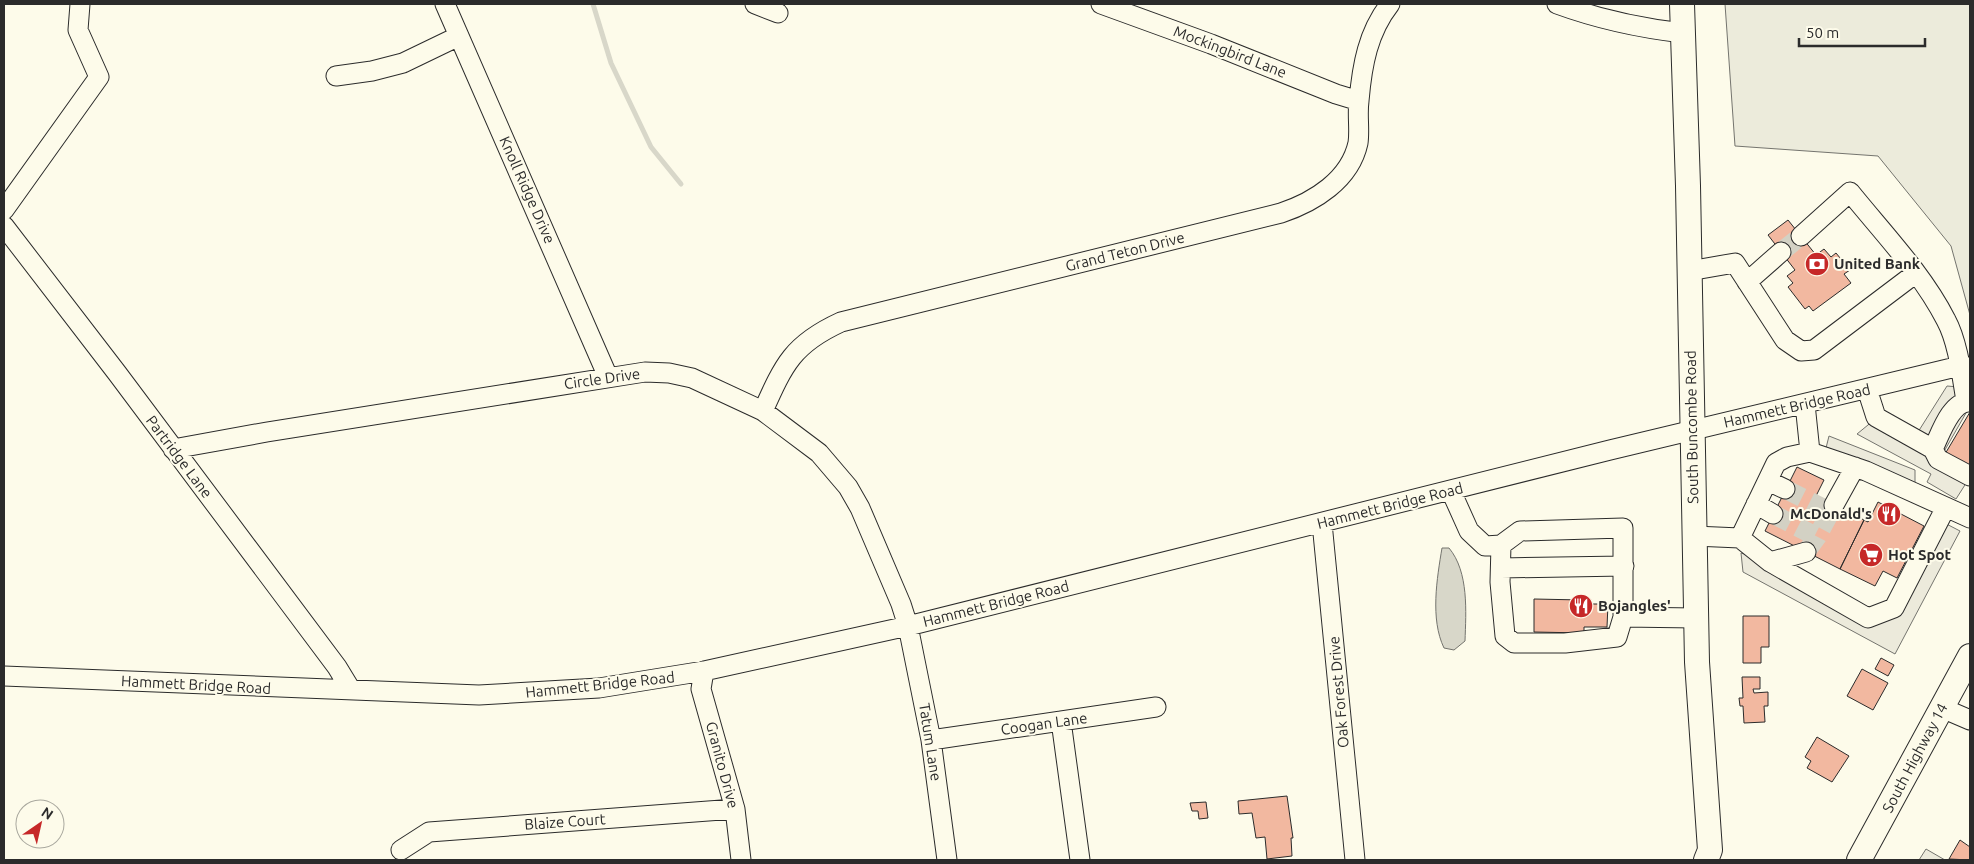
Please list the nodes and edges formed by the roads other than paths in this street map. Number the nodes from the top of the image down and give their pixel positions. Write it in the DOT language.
graph roads {
  1 [pos="80,4"];
  2 [pos="445,4"];
  3 [pos="755,4"];
  4 [pos="1101,4"];
  5 [pos="1390,4"];
  6 [pos="1557,4"];
  7 [pos="1682,4"];
  8 [pos="778,12"];
  9 [pos="1683,33"];
  10 [pos="459,36"];
  11 [pos="336,76"];
  12 [pos="1359,100"];
  13 [pos="4,210"];
  14 [pos="4,226"];
  15 [pos="1801,236"];
  16 [pos="1781,252"];
  17 [pos="1690,270"];
  18 [pos="1916,273"];
  19 [pos="1747,282"];
  20 [pos="1965,367"];
  21 [pos="608,377"];
  22 [pos="1867,389"];
  23 [pos="1968,402"];
  24 [pos="1805,404"];
  25 [pos="763,410"];
  26 [pos="1692,431"];
  27 [pos="173,449"];
  28 [pos="1933,449"];
  29 [pos="1810,452"];
  30 [pos="1855,467"];
  31 [pos="1970,476"];
  32 [pos="1768,481"];
  33 [pos="1785,489"];
  34 [pos="1451,490"];
  35 [pos="1756,504"];
  36 [pos="1834,505"];
  37 [pos="1946,507"];
  38 [pos="1773,514"];
  39 [pos="1970,518"];
  40 [pos="1322,523"];
  41 [pos="1694,536"];
  42 [pos="1740,538"];
  43 [pos="1501,545"];
  44 [pos="1806,552"];
  45 [pos="1770,562"];
  46 [pos="1624,566"];
  47 [pos="1501,568"];
  48 [pos="1623,617"];
  49 [pos="1696,618"];
  50 [pos="908,626"];
  51 [pos="1970,656"];
  52 [pos="704,671"];
  53 [pos="4,676"];
  54 [pos="351,690"];
  55 [pos="1156,707"];
  56 [pos="1942,708"];
  57 [pos="1970,720"];
  58 [pos="1061,722"];
  59 [pos="931,740"];
  60 [pos="735,808"];
  61 [pos="401,850"];
  62 [pos="1711,857"];
  63 [pos="741,860"];
  64 [pos="947,860"];
  65 [pos="1080,860"];
  66 [pos="1355,860"];
  67 [pos="1860,860"];
  1 -- 13 [label="street"];
  2 -- 10 [label="street, Knoll Ridge Drive"];
  3 -- 8 [label="street"];
  4 -- 12 [label="street, Mockingbird Lane"];
  5 -- 12 [label="street, Grand Teton Drive"];
  6 -- 9 [label="street"];
  7 -- 9 [label="main road, South Buncombe Road"];
  9 -- 17 [label="main road, South Buncombe Road"];
  10 -- 11 [label="street"];
  10 -- 21 [label="street, Knoll Ridge Drive"];
  12 -- 25 [label="street, Grand Teton Drive"];
  14 -- 27 [label="street, Partridge Lane"];
  15 -- 18 [label="street"];
  16 -- 19 [label="street"];
  17 -- 19 [label="street"];
  17 -- 26 [label="main road, South Buncombe Road"];
  18 -- 19 [label="street"];
  18 -- 20 [label="street"];
  20 -- 22 [label="street, Hammett Bridge Road"];
  20 -- 23 [label="street"];
  21 -- 25 [label="street, Circle Drive"];
  21 -- 27 [label="street, Circle Drive"];
  22 -- 24 [label="street, Hammett Bridge Road"];
  22 -- 28 [label="street"];
  23 -- 28 [label="street"];
  24 -- 26 [label="street, Hammett Bridge Road"];
  24 -- 29 [label="street"];
  25 -- 50 [label="street, Circle Drive"];
  26 -- 34 [label="street, Hammett Bridge Road"];
  26 -- 41 [label="main road, South Buncombe Road"];
  27 -- 54 [label="street, Partridge Lane"];
  28 -- 31 [label="street"];
  29 -- 30 [label="street"];
  29 -- 32 [label="street"];
  30 -- 36 [label="street"];
  30 -- 37 [label="street"];
  32 -- 33 [label="street"];
  32 -- 35 [label="street"];
  34 -- 40 [label="street, Hammett Bridge Road"];
  34 -- 43 [label="street"];
  35 -- 38 [label="street"];
  35 -- 42 [label="street"];
  37 -- 39 [label="street"];
  37 -- 45 [label="street"];
  40 -- 50 [label="street, Hammett Bridge Road"];
  40 -- 66 [label="street, Oak Forest Drive"];
  41 -- 42 [label="street"];
  41 -- 49 [label="main road, South Buncombe Road"];
  42 -- 45 [label="street"];
  43 -- 46 [label="street"];
  43 -- 47 [label="street"];
  44 -- 45 [label="street"];
  46 -- 47 [label="street"];
  46 -- 48 [label="street"];
  47 -- 48 [label="street"];
  48 -- 49 [label="street"];
  49 -- 62 [label="main road, South Buncombe Road"];
  50 -- 52 [label="street, Hammett Bridge Road"];
  50 -- 59 [label="street, Tatum Lane"];
  51 -- 56 [label="main road, South Highway 14"];
  52 -- 54 [label="street, Hammett Bridge Road"];
  52 -- 60 [label="street, Granito Drive"];
  53 -- 54 [label="street, Hammett Bridge Road"];
  55 -- 58 [label="street, Coogan Lane"];
  56 -- 57 [label="street"];
  56 -- 67 [label="main road, South Highway 14"];
  58 -- 59 [label="street, Coogan Lane"];
  58 -- 65 [label="street"];
  59 -- 64 [label="street, Tatum Lane"];
  60 -- 61 [label="street, Blaize Court"];
  60 -- 63 [label="street, Granito Drive"];
}
